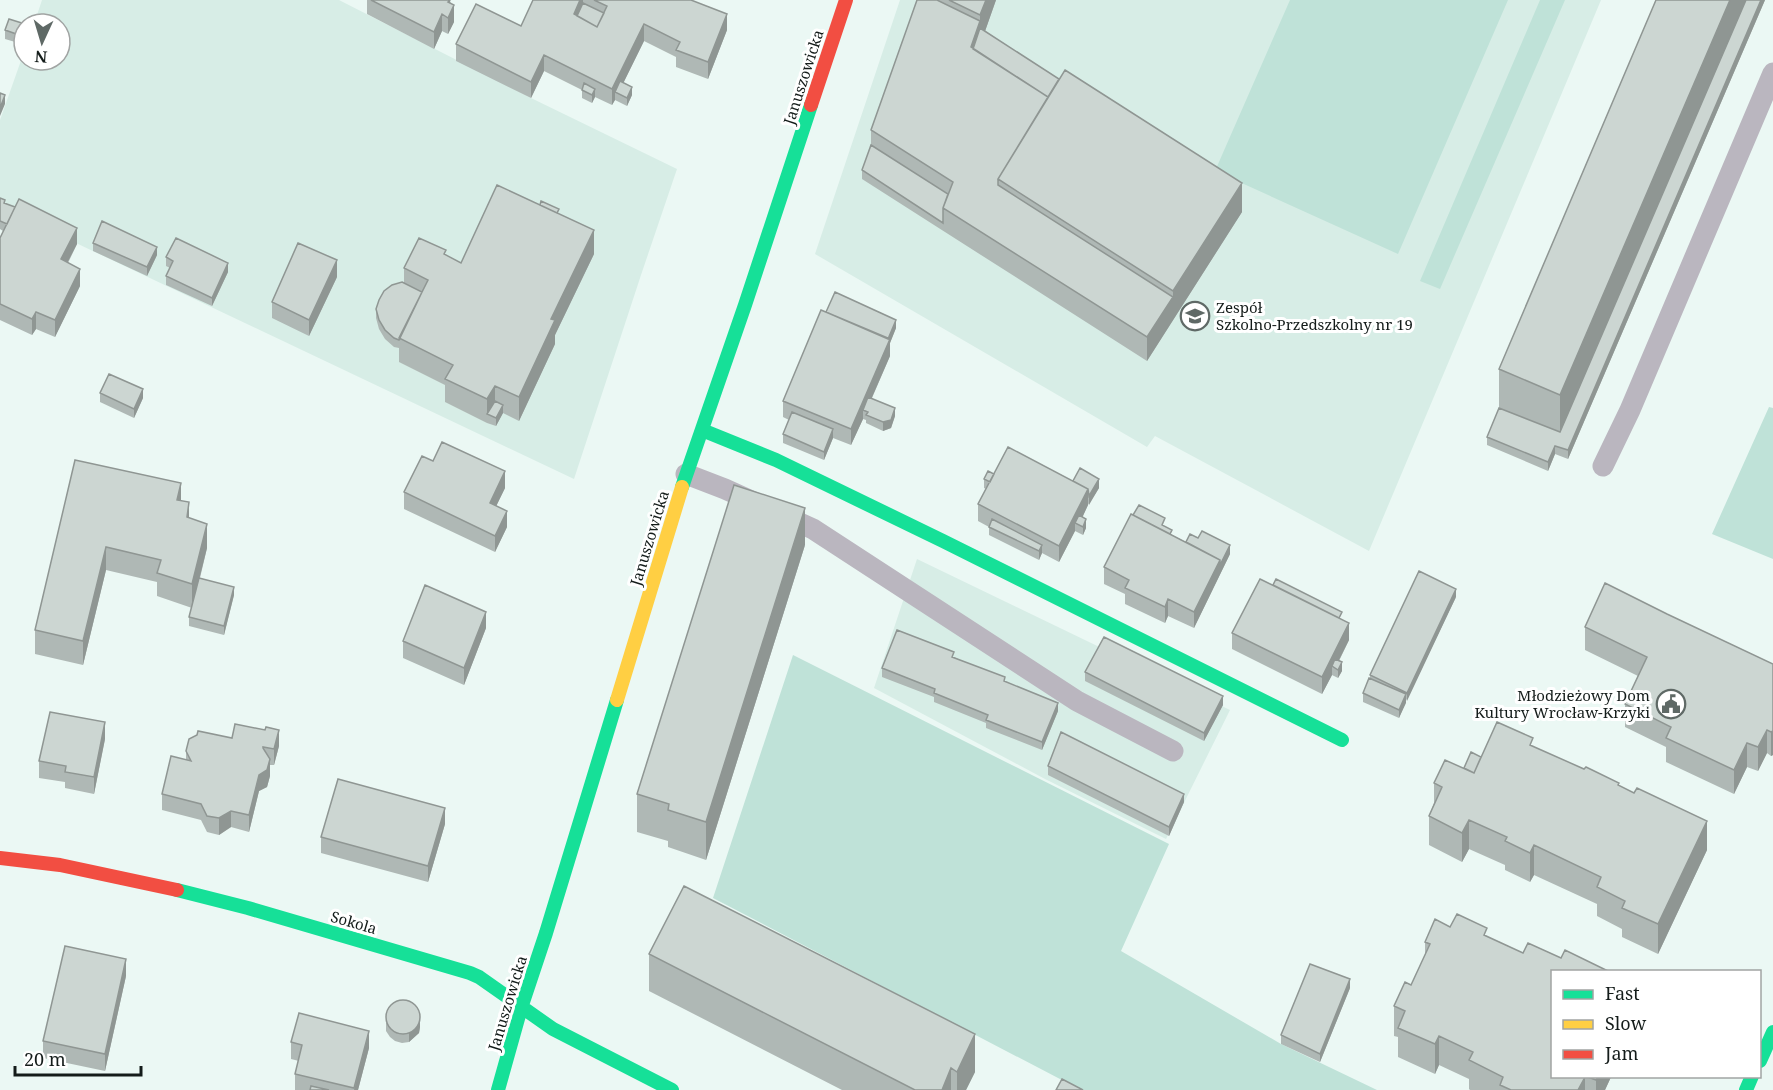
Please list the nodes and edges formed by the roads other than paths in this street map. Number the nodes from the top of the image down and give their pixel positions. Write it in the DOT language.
graph roads {
  1 [pos="846,0"];
  2 [pos="1773,73"];
  3 [pos="702,430"];
  4 [pos="1603,466"];
  5 [pos="686,474"];
  6 [pos="1342,740"];
  7 [pos="1173,751"];
  8 [pos="0,858"];
  9 [pos="521,1008"];
  10 [pos="1773,1032"];
  11 [pos="1761,1059"];
  12 [pos="498,1090"];
  13 [pos="672,1090"];
  1 -- 3 [label="street, Januszowicka"];
  2 -- 4 [label="lane"];
  3 -- 5 [label="street, Januszowicka"];
  3 -- 6 [label="street"];
  5 -- 7 [label="lane"];
  5 -- 9 [label="street, Januszowicka"];
  8 -- 9 [label="street, Sokola"];
  9 -- 12 [label="street, Januszowicka"];
  9 -- 13 [label="street, Sokola"];
  10 -- 11 [label="street"];
}
